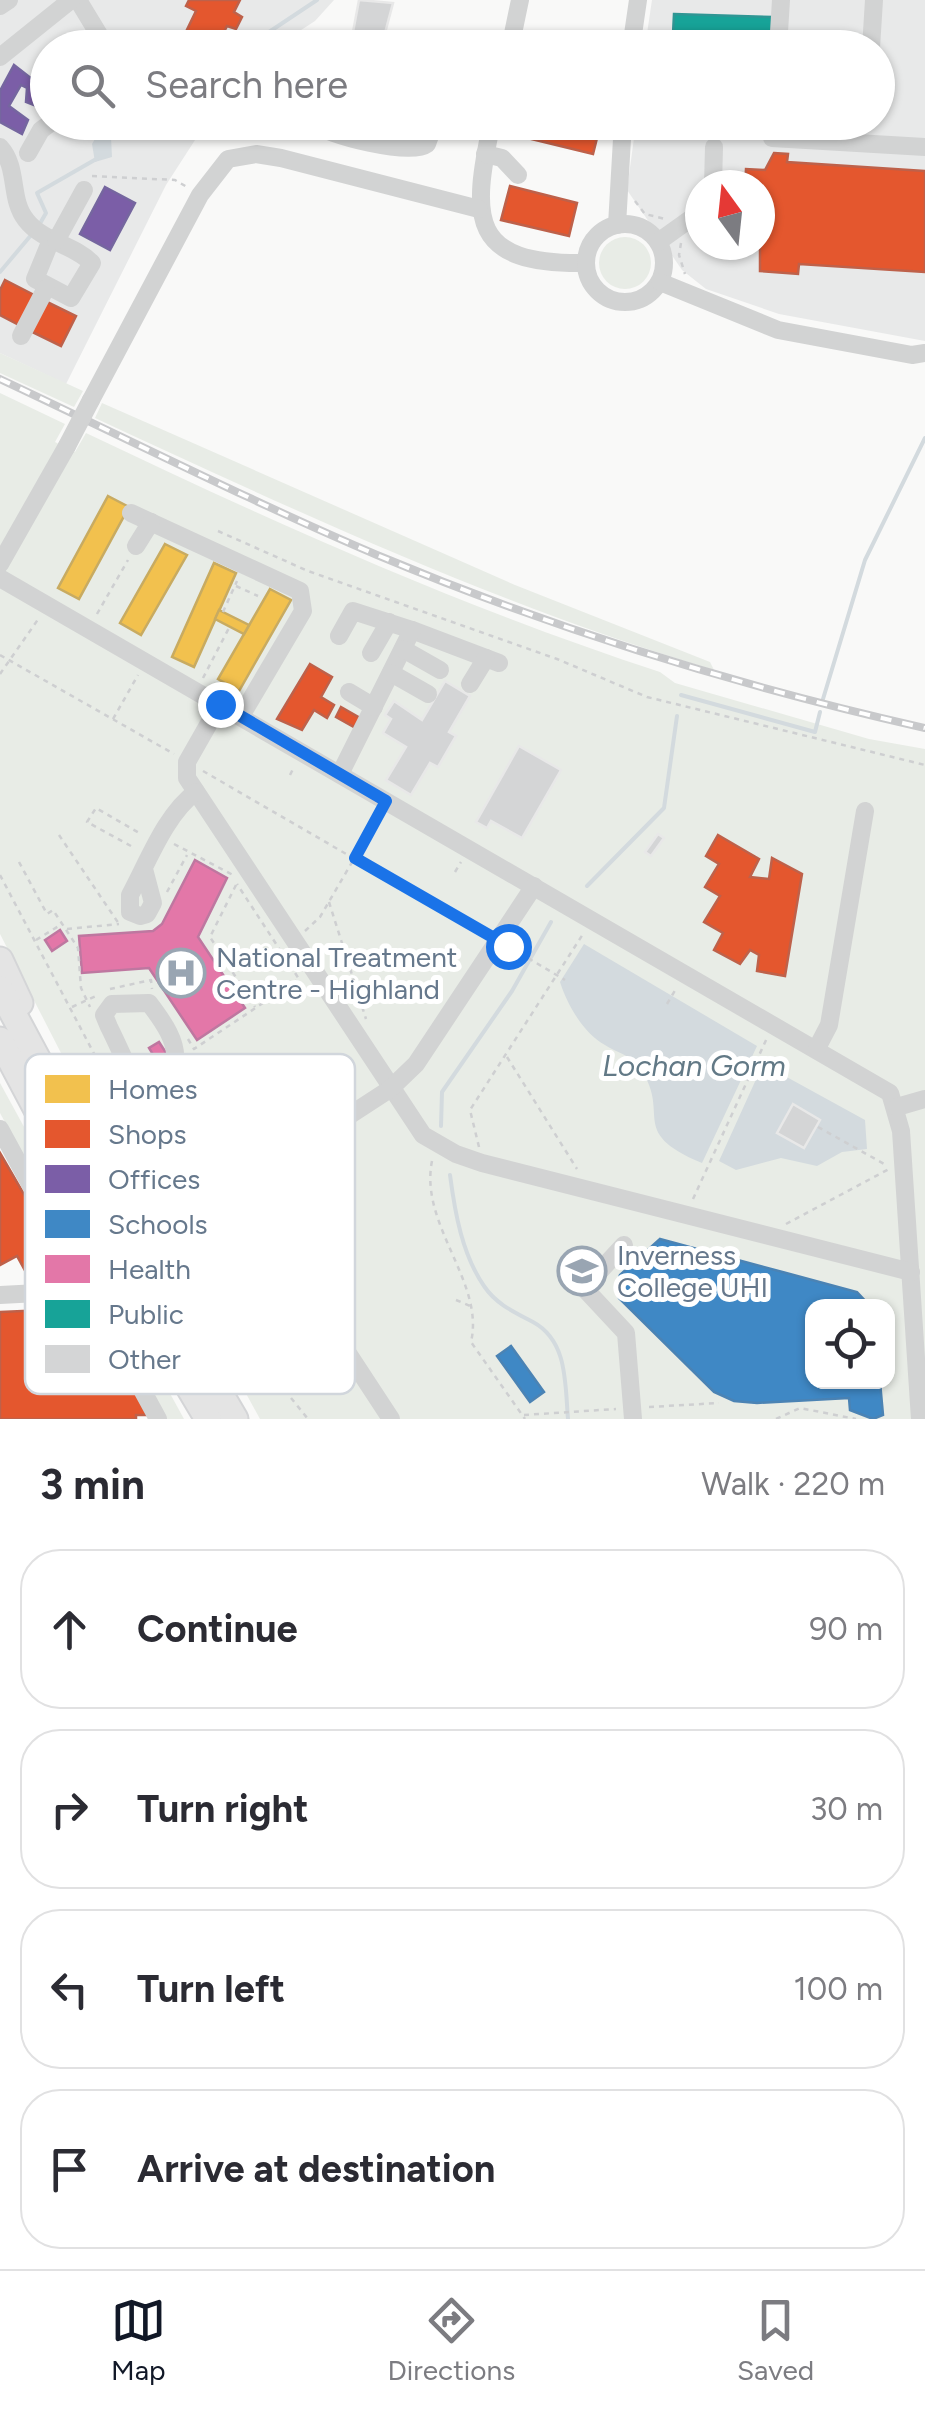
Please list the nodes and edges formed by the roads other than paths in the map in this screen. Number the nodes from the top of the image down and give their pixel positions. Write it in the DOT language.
graph roads {
  1 [pos="9,0"];
  2 [pos="74,0"];
  3 [pos="520,0"];
  4 [pos="638,0"];
  5 [pos="780,0"];
  6 [pos="874,0"];
  7 [pos="0,6"];
  8 [pos="35,30"];
  9 [pos="95,30"];
  10 [pos="514,30"];
  11 [pos="634,30"];
  12 [pos="779,30"];
  13 [pos="873,30"];
  14 [pos="30,34"];
  15 [pos="0,57"];
  16 [pos="35,140"];
  17 [pos="364,140"];
  18 [pos="428,140"];
  19 [pos="488,140"];
  20 [pos="621,140"];
  21 [pos="803,140"];
  22 [pos="866,140"];
  23 [pos="866,144"];
  24 [pos="925,146"];
  25 [pos="0,147"];
  26 [pos="714,147"];
  27 [pos="28,153"];
  28 [pos="485,154"];
  29 [pos="713,170"];
  30 [pos="518,175"];
  31 [pos="87,182"];
  32 [pos="8,185"];
  33 [pos="479,209"];
  34 [pos="685,223"];
  35 [pos="617,225"];
  36 [pos="44,235"];
  37 [pos="658,242"];
  38 [pos="586,263"];
  39 [pos="660,282"];
  40 [pos="46,288"];
  41 [pos="21,336"];
  42 [pos="924,354"];
  43 [pos="131,514"];
  44 [pos="150,522"];
  45 [pos="136,546"];
  46 [pos="0,564"];
  47 [pos="0,578"];
  48 [pos="389,622"];
  49 [pos="412,630"];
  50 [pos="339,636"];
  51 [pos="403,648"];
  52 [pos="371,653"];
  53 [pos="440,670"];
  54 [pos="391,673"];
  55 [pos="470,684"];
  56 [pos="349,692"];
  57 [pos="428,694"];
  58 [pos="220,704"];
  59 [pos="374,707"];
  60 [pos="241,716"];
  61 [pos="340,774"];
  62 [pos="196,792"];
  63 [pos="865,812"];
  64 [pos="144,869"];
  65 [pos="534,886"];
  66 [pos="0,960"];
  67 [pos="0,989"];
  68 [pos="0,1040"];
  69 [pos="817,1048"];
  70 [pos="34,1054"];
  71 [pos="34,1054"];
  72 [pos="123,1054"];
  73 [pos="173,1054"];
  74 [pos="25,1087"];
  75 [pos="390,1089"];
  76 [pos="925,1099"];
  77 [pos="897,1106"];
  78 [pos="355,1112"];
  79 [pos="0,1129"];
  80 [pos="25,1175"];
  81 [pos="624,1245"];
  82 [pos="911,1272"];
  83 [pos="25,1294"];
  84 [pos="0,1295"];
  85 [pos="355,1364"];
  86 [pos="921,1367"];
  87 [pos="144,1394"];
  88 [pos="193,1394"];
  89 [pos="221,1394"];
  90 [pos="632,1414"];
  91 [pos="158,1419"];
  92 [pos="208,1419"];
  93 [pos="235,1419"];
  94 [pos="391,1419"];
  95 [pos="920,1419"];
  1 -- 7 [label="street"];
  2 -- 8 [label="street"];
  2 -- 9 [label="street"];
  3 -- 10 [label="street"];
  4 -- 11 [label="street"];
  5 -- 12 [label="street"];
  6 -- 13 [label="street"];
  14 -- 15 [label="street"];
  16 -- 27 [label="street"];
  17 -- 18 [label="street"];
  19 -- 28 [label="street"];
  20 -- 35 [label="street"];
  21 -- 23 [label="street"];
  22 -- 23 [label="street"];
  23 -- 24 [label="street"];
  25 -- 32 [label="street"];
  26 -- 29 [label="street"];
  28 -- 30 [label="street"];
  28 -- 33 [label="street"];
  31 -- 36 [label="street"];
  32 -- 36 [label="street"];
  33 -- 38 [label="street"];
  33 -- 46 [label="street, bridge"];
  34 -- 37 [label="street"];
  35 -- 37 [label="street"];
  35 -- 38 [label="street"];
  36 -- 40 [label="street"];
  36 -- 40 [label="street"];
  37 -- 39 [label="street"];
  38 -- 39 [label="street"];
  39 -- 42 [label="street"];
  40 -- 41 [label="street"];
  43 -- 44 [label="street"];
  44 -- 45 [label="street"];
  44 -- 60 [label="street"];
  47 -- 58 [label="street"];
  48 -- 49 [label="street"];
  48 -- 50 [label="street"];
  48 -- 52 [label="street"];
  49 -- 51 [label="street"];
  49 -- 55 [label="street"];
  51 -- 53 [label="street"];
  51 -- 54 [label="street"];
  54 -- 57 [label="street"];
  54 -- 59 [label="street"];
  56 -- 59 [label="street"];
  58 -- 60 [label="street"];
  58 -- 62 [label="street"];
  59 -- 61 [label="street"];
  60 -- 61 [label="street"];
  61 -- 65 [label="street"];
  62 -- 64 [label="street"];
  62 -- 75 [label="street"];
  63 -- 69 [label="street"];
  64 -- 64 [label="street"];
  65 -- 69 [label="street"];
  65 -- 75 [label="street"];
  66 -- 70 [label="highway"];
  67 -- 71 [label="highway"];
  68 -- 74 [label="highway"];
  69 -- 77 [label="street"];
  72 -- 73 [label="street"];
  75 -- 78 [label="street"];
  75 -- 82 [label="street"];
  76 -- 77 [label="street"];
  77 -- 82 [label="street"];
  79 -- 80 [label="street"];
  81 -- 90 [label="street"];
  82 -- 86 [label="street"];
  83 -- 84 [label="street"];
  85 -- 94 [label="street"];
  86 -- 95 [label="street"];
  87 -- 91 [label="street"];
  88 -- 92 [label="highway"];
  89 -- 93 [label="highway"];
}
